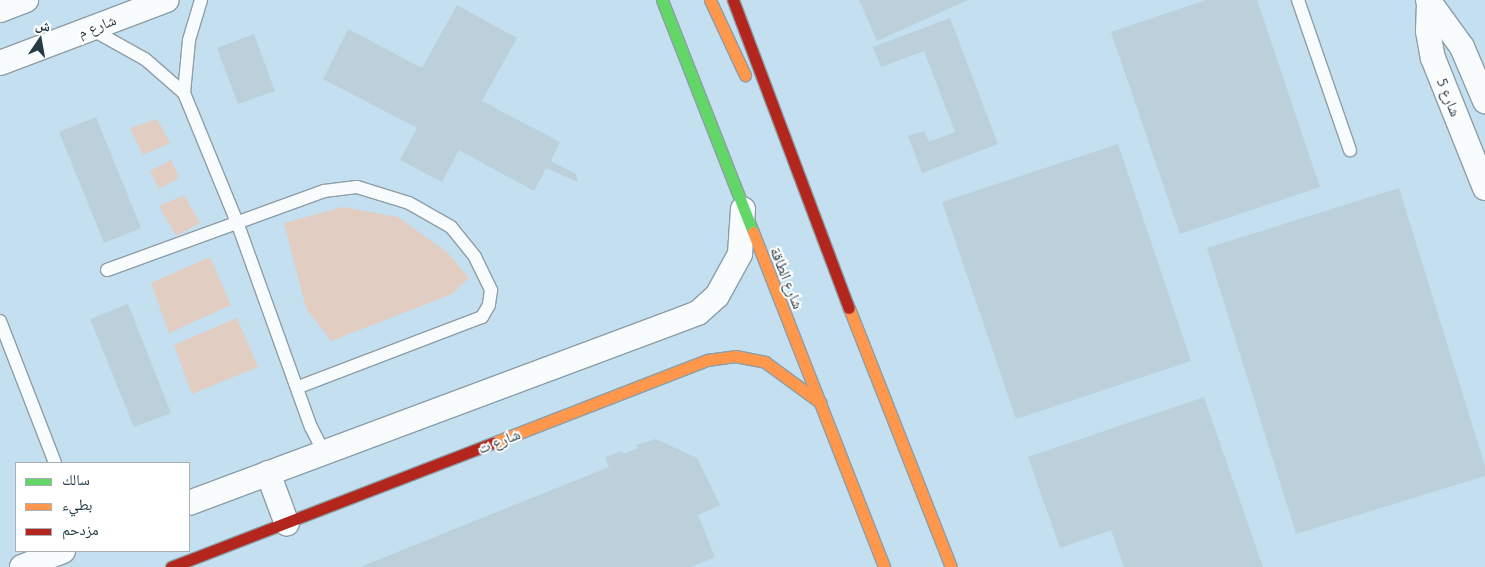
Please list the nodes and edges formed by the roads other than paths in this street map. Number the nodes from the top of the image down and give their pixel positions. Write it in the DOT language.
graph roads {
  1 [pos="26,0"];
  2 [pos="167,0"];
  3 [pos="201,0"];
  4 [pos="662,0"];
  5 [pos="710,0"];
  6 [pos="733,0"];
  7 [pos="1298,0"];
  8 [pos="1428,2"];
  9 [pos="0,10"];
  10 [pos="91,29"];
  11 [pos="0,63"];
  12 [pos="184,93"];
  13 [pos="1485,102"];
  14 [pos="1350,150"];
  15 [pos="795,169"];
  16 [pos="1485,188"];
  17 [pos="743,209"];
  18 [pos="237,222"];
  19 [pos="107,270"];
  20 [pos="0,320"];
  21 [pos="299,387"];
  22 [pos="821,403"];
  23 [pos="324,452"];
  24 [pos="55,462"];
  25 [pos="268,473"];
  26 [pos="190,503"];
  27 [pos="286,524"];
  28 [pos="61,552"];
  29 [pos="22,567"];
  30 [pos="171,567"];
  31 [pos="884,567"];
  32 [pos="951,567"];
  1 -- 9 [label="street"];
  2 -- 10 [label="street, شارع م"];
  3 -- 12 [label="lane"];
  4 -- 17 [label="main road, شارع الطاقة"];
  5 -- 15 [label="main road"];
  6 -- 15 [label="main road"];
  7 -- 14 [label="lane"];
  8 -- 13 [label="street, شارع 5"];
  8 -- 16 [label="street, شارع 5"];
  10 -- 11 [label="street, شارع م"];
  10 -- 12 [label="lane"];
  12 -- 18 [label="lane"];
  15 -- 32 [label="main road"];
  17 -- 22 [label="main road, شارع الطاقة"];
  17 -- 23 [label="street"];
  18 -- 19 [label="lane"];
  18 -- 21 [label="lane"];
  18 -- 21 [label="lane"];
  20 -- 24 [label="lane"];
  21 -- 23 [label="lane"];
  22 -- 27 [label="main road, شارع ت"];
  22 -- 31 [label="main road, شارع الطاقة"];
  23 -- 25 [label="street"];
  25 -- 26 [label="street"];
  25 -- 27 [label="street"];
  27 -- 30 [label="main road, شارع ت"];
  28 -- 29 [label="street"];
}
